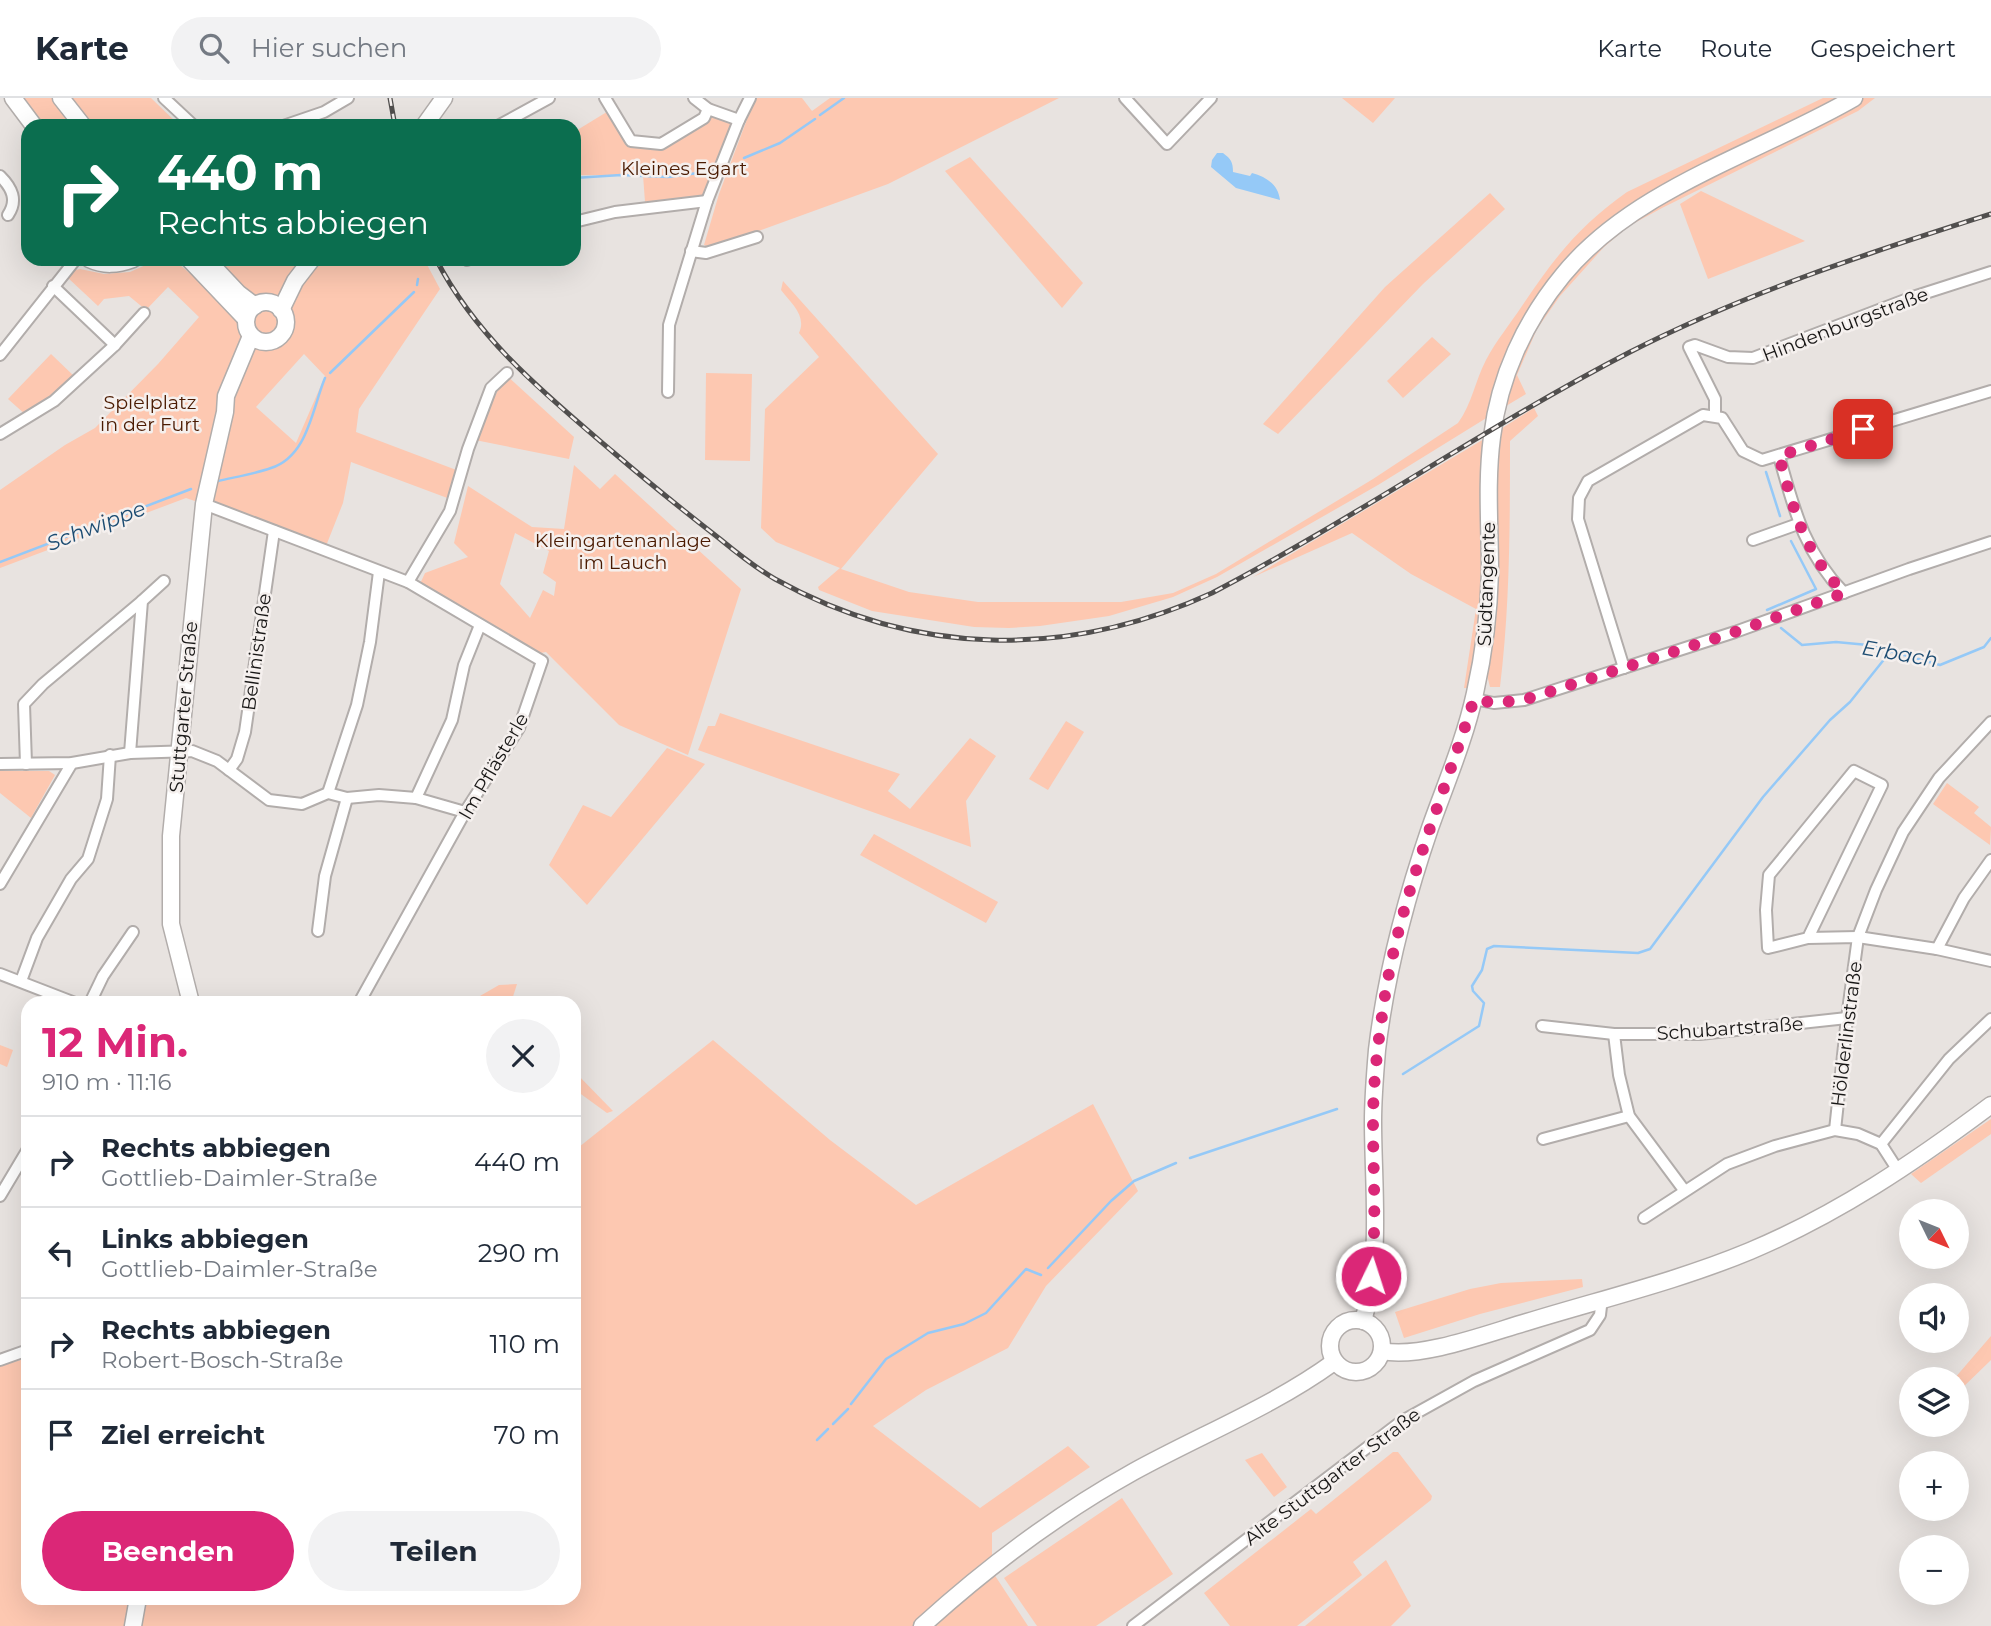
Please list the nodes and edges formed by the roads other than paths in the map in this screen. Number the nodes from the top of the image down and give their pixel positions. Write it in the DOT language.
graph roads {
  1 [pos="13,98"];
  2 [pos="61,98"];
  3 [pos="164,98"];
  4 [pos="348,98"];
  5 [pos="444,98"];
  6 [pos="549,98"];
  7 [pos="606,98"];
  8 [pos="694,98"];
  9 [pos="750,98"];
  10 [pos="1125,98"];
  11 [pos="1211,98"];
  12 [pos="1854,98"];
  13 [pos="708,109"];
  14 [pos="29,119"];
  15 [pos="78,119"];
  16 [pos="186,119"];
  17 [pos="304,119"];
  18 [pos="429,119"];
  19 [pos="511,119"];
  20 [pos="739,120"];
  21 [pos="0,176"];
  22 [pos="708,201"];
  23 [pos="8,215"];
  24 [pos="581,220"];
  25 [pos="757,237"];
  26 [pos="691,251"];
  27 [pos="70,266"];
  28 [pos="199,266"];
  29 [pos="213,266"];
  30 [pos="307,266"];
  31 [pos="1991,272"];
  32 [pos="53,286"];
  33 [pos="263,310"];
  34 [pos="144,313"];
  35 [pos="257,339"];
  36 [pos="115,345"];
  37 [pos="0,355"];
  38 [pos="507,373"];
  39 [pos="1991,391"];
  40 [pos="668,392"];
  41 [pos="1715,415"];
  42 [pos="0,434"];
  43 [pos="1779,456"];
  44 [pos="204,504"];
  45 [pos="1798,524"];
  46 [pos="274,531"];
  47 [pos="1753,540"];
  48 [pos="1991,542"];
  49 [pos="379,572"];
  50 [pos="164,581"];
  51 [pos="408,582"];
  52 [pos="1844,593"];
  53 [pos="142,601"];
  54 [pos="480,625"];
  55 [pos="1624,668"];
  56 [pos="1474,699"];
  57 [pos="1991,722"];
  58 [pos="181,751"];
  59 [pos="130,753"];
  60 [pos="110,755"];
  61 [pos="72,763"];
  62 [pos="0,764"];
  63 [pos="26,764"];
  64 [pos="229,770"];
  65 [pos="328,793"];
  66 [pos="347,798"];
  67 [pos="415,799"];
  68 [pos="465,812"];
  69 [pos="1991,860"];
  70 [pos="0,884"];
  71 [pos="318,931"];
  72 [pos="133,932"];
  73 [pos="1858,937"];
  74 [pos="1808,938"];
  75 [pos="1937,949"];
  76 [pos="1991,961"];
  77 [pos="0,974"];
  78 [pos="20,981"];
  79 [pos="58,996"];
  80 [pos="93,996"];
  81 [pos="189,996"];
  82 [pos="363,996"];
  83 [pos="1847,1018"];
  84 [pos="1991,1019"];
  85 [pos="1542,1026"];
  86 [pos="1614,1034"];
  87 [pos="1991,1105"];
  88 [pos="1629,1116"];
  89 [pos="1835,1130"];
  90 [pos="1543,1139"];
  91 [pos="1881,1144"];
  92 [pos="21,1161"];
  93 [pos="1899,1172"];
  94 [pos="1684,1190"];
  95 [pos="0,1196"];
  96 [pos="1643,1218"];
  97 [pos="1602,1298"];
  98 [pos="1363,1321"];
  99 [pos="1382,1351"];
  100 [pos="21,1352"];
  101 [pos="0,1360"];
  102 [pos="1334,1362"];
  103 [pos="137,1605"];
  104 [pos="133,1626"];
  105 [pos="922,1626"];
  106 [pos="1133,1626"];
  1 -- 14 [label="main road"];
  2 -- 15 [label="main road"];
  3 -- 16 [label="street"];
  4 -- 17 [label="street"];
  5 -- 18 [label="main road"];
  6 -- 19 [label="street"];
  7 -- 13 [label="street"];
  8 -- 13 [label="street"];
  9 -- 20 [label="street"];
  10 -- 11 [label="street"];
  12 -- 56 [label="main road, Südtangente"];
  13 -- 20 [label="street"];
  20 -- 22 [label="street"];
  21 -- 23 [label="street"];
  22 -- 24 [label="street"];
  22 -- 26 [label="street"];
  25 -- 26 [label="street"];
  26 -- 40 [label="street"];
  27 -- 32 [label="street"];
  28 -- 33 [label="main road"];
  29 -- 33 [label="main road"];
  30 -- 33 [label="main road"];
  31 -- 41 [label="street, Hindenburgstraße"];
  32 -- 36 [label="street"];
  32 -- 37 [label="street"];
  33 -- 35 [label="main road"];
  33 -- 35 [label="main road"];
  34 -- 36 [label="street"];
  35 -- 44 [label="main road, Stuttgarter Straße"];
  36 -- 42 [label="street"];
  38 -- 51 [label="street"];
  39 -- 43 [label="street"];
  41 -- 43 [label="street"];
  41 -- 55 [label="street"];
  43 -- 45 [label="street"];
  44 -- 46 [label="street, Im Pflästerle"];
  44 -- 58 [label="main road, Stuttgarter Straße"];
  45 -- 47 [label="street"];
  45 -- 52 [label="street"];
  46 -- 49 [label="street, Im Pflästerle"];
  46 -- 64 [label="street, Bellinistraße"];
  48 -- 52 [label="street"];
  49 -- 51 [label="street, Im Pflästerle"];
  49 -- 65 [label="street"];
  50 -- 53 [label="street"];
  51 -- 54 [label="street, Im Pflästerle"];
  52 -- 55 [label="street"];
  53 -- 59 [label="street"];
  53 -- 63 [label="street"];
  54 -- 67 [label="street"];
  54 -- 68 [label="street, Im Pflästerle"];
  55 -- 56 [label="street"];
  56 -- 98 [label="main road, Südtangente"];
  57 -- 73 [label="street, Hölderlinstraße"];
  58 -- 59 [label="street"];
  58 -- 64 [label="street"];
  58 -- 81 [label="main road, Stuttgarter Straße"];
  59 -- 60 [label="street"];
  60 -- 61 [label="street"];
  60 -- 78 [label="street"];
  61 -- 63 [label="street"];
  61 -- 70 [label="street"];
  62 -- 63 [label="street"];
  64 -- 65 [label="street"];
  65 -- 66 [label="street"];
  66 -- 67 [label="street"];
  66 -- 71 [label="street"];
  67 -- 68 [label="street"];
  68 -- 82 [label="street, Im Pflästerle"];
  69 -- 75 [label="street"];
  72 -- 80 [label="street"];
  73 -- 74 [label="street"];
  73 -- 75 [label="street"];
  73 -- 83 [label="street, Hölderlinstraße"];
  74 -- 74 [label="street"];
  75 -- 76 [label="street"];
  77 -- 78 [label="street"];
  78 -- 79 [label="street"];
  83 -- 86 [label="street, Schubartstraße"];
  83 -- 89 [label="street, Hölderlinstraße"];
  84 -- 91 [label="street"];
  85 -- 86 [label="street, Schubartstraße"];
  86 -- 88 [label="street"];
  87 -- 93 [label="main road"];
  88 -- 90 [label="street"];
  88 -- 94 [label="street"];
  89 -- 91 [label="street"];
  89 -- 94 [label="street"];
  91 -- 93 [label="street"];
  92 -- 95 [label="street"];
  93 -- 97 [label="main road"];
  94 -- 96 [label="street"];
  97 -- 99 [label="main road"];
  97 -- 106 [label="street, Alte Stuttgarter Straße"];
  98 -- 99 [label="main road"];
  98 -- 102 [label="main road"];
  99 -- 102 [label="main road"];
  100 -- 101 [label="street"];
  102 -- 105 [label="main road"];
  103 -- 104 [label="main road"];
}
